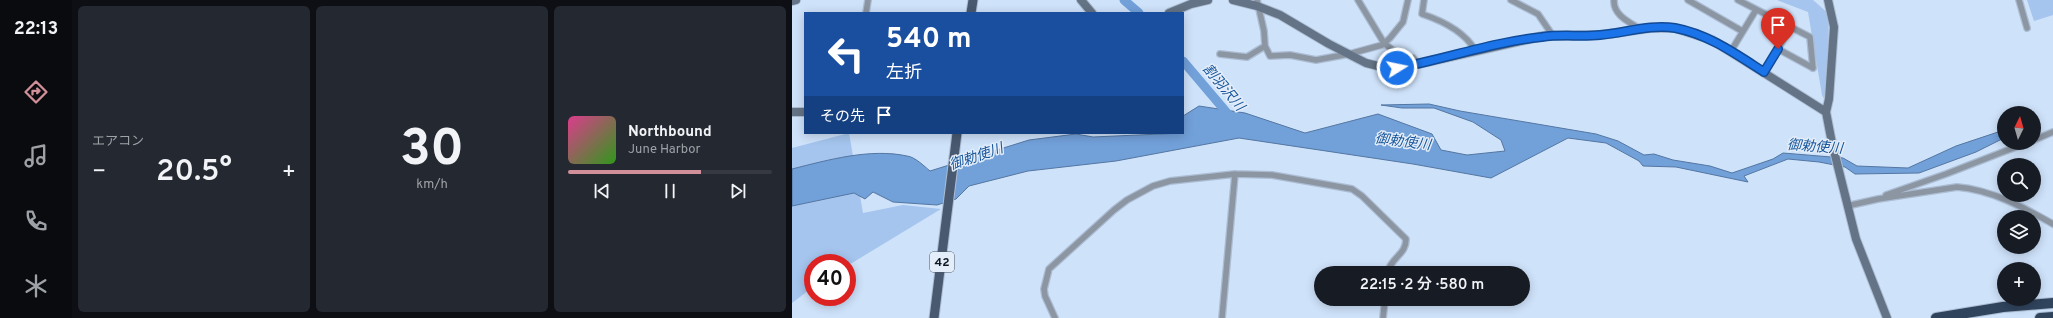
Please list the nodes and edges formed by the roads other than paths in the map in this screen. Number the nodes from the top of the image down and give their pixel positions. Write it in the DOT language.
graph roads {
  1 [pos="792,0"];
  2 [pos="796,0"];
  3 [pos="868,0"];
  4 [pos="973,0"];
  5 [pos="1081,0"];
  6 [pos="1208,0"];
  7 [pos="1233,0"];
  8 [pos="1358,0"];
  9 [pos="1408,0"];
  10 [pos="1424,0"];
  11 [pos="1511,0"];
  12 [pos="1614,0"];
  13 [pos="1688,0"];
  14 [pos="1738,0"];
  15 [pos="1828,0"];
  16 [pos="2019,0"];
  17 [pos="1257,3"];
  18 [pos="1756,10"];
  19 [pos="866,12"];
  20 [pos="971,12"];
  21 [pos="1091,12"];
  22 [pos="1171,12"];
  23 [pos="1790,28"];
  24 [pos="2027,28"];
  25 [pos="1640,29"];
  26 [pos="1742,31"];
  27 [pos="1553,36"];
  28 [pos="1384,43"];
  29 [pos="1265,46"];
  30 [pos="1778,49"];
  31 [pos="1475,50"];
  32 [pos="1731,51"];
  33 [pos="1220,54"];
  34 [pos="1349,54"];
  35 [pos="1418,64"];
  36 [pos="1764,72"];
  37 [pos="792,112"];
  38 [pos="804,112"];
  39 [pos="1826,112"];
  40 [pos="2053,132"];
  41 [pos="957,134"];
  42 [pos="2041,137"];
  43 [pos="2008,150"];
  44 [pos="1235,174"];
  45 [pos="1878,199"];
  46 [pos="1847,204"];
  47 [pos="2053,224"];
  48 [pos="1389,266"];
  49 [pos="2053,303"];
  50 [pos="1384,306"];
  51 [pos="2053,317"];
  52 [pos="934,318"];
  53 [pos="1055,318"];
  54 [pos="1222,318"];
  55 [pos="1383,318"];
  56 [pos="1887,318"];
  57 [pos="1936,318"];
  58 [pos="2040,318"];
  1 -- 2 [label="street"];
  3 -- 19 [label="street"];
  4 -- 20 [label="main road"];
  5 -- 21 [label="street"];
  6 -- 22 [label="street"];
  7 -- 17 [label="street"];
  8 -- 28 [label="street"];
  9 -- 28 [label="street"];
  10 -- 31 [label="street"];
  11 -- 27 [label="street"];
  12 -- 25 [label="street"];
  13 -- 26 [label="street"];
  14 -- 18 [label="street"];
  15 -- 39 [label="street"];
  16 -- 24 [label="street"];
  17 -- 29 [label="street"];
  17 -- 34 [label="street"];
  18 -- 23 [label="street"];
  18 -- 26 [label="street"];
  23 -- 30 [label="street"];
  23 -- 30 [label="street"];
  25 -- 27 [label="street"];
  25 -- 32 [label="street"];
  26 -- 32 [label="street"];
  27 -- 31 [label="street"];
  28 -- 34 [label="street"];
  28 -- 35 [label="street"];
  29 -- 33 [label="street"];
  29 -- 34 [label="street"];
  30 -- 36 [label="street"];
  31 -- 35 [label="street"];
  32 -- 36 [label="street"];
  34 -- 35 [label="street"];
  36 -- 39 [label="street"];
  37 -- 38 [label="street"];
  39 -- 46 [label="street"];
  40 -- 42 [label="street"];
  41 -- 52 [label="main road, 42"];
  43 -- 45 [label="street"];
  44 -- 48 [label="street"];
  44 -- 53 [label="street"];
  44 -- 54 [label="street"];
  45 -- 46 [label="street"];
  45 -- 47 [label="street"];
  46 -- 56 [label="street"];
  49 -- 57 [label="highway"];
  50 -- 55 [label="street"];
  51 -- 58 [label="highway"];
}
